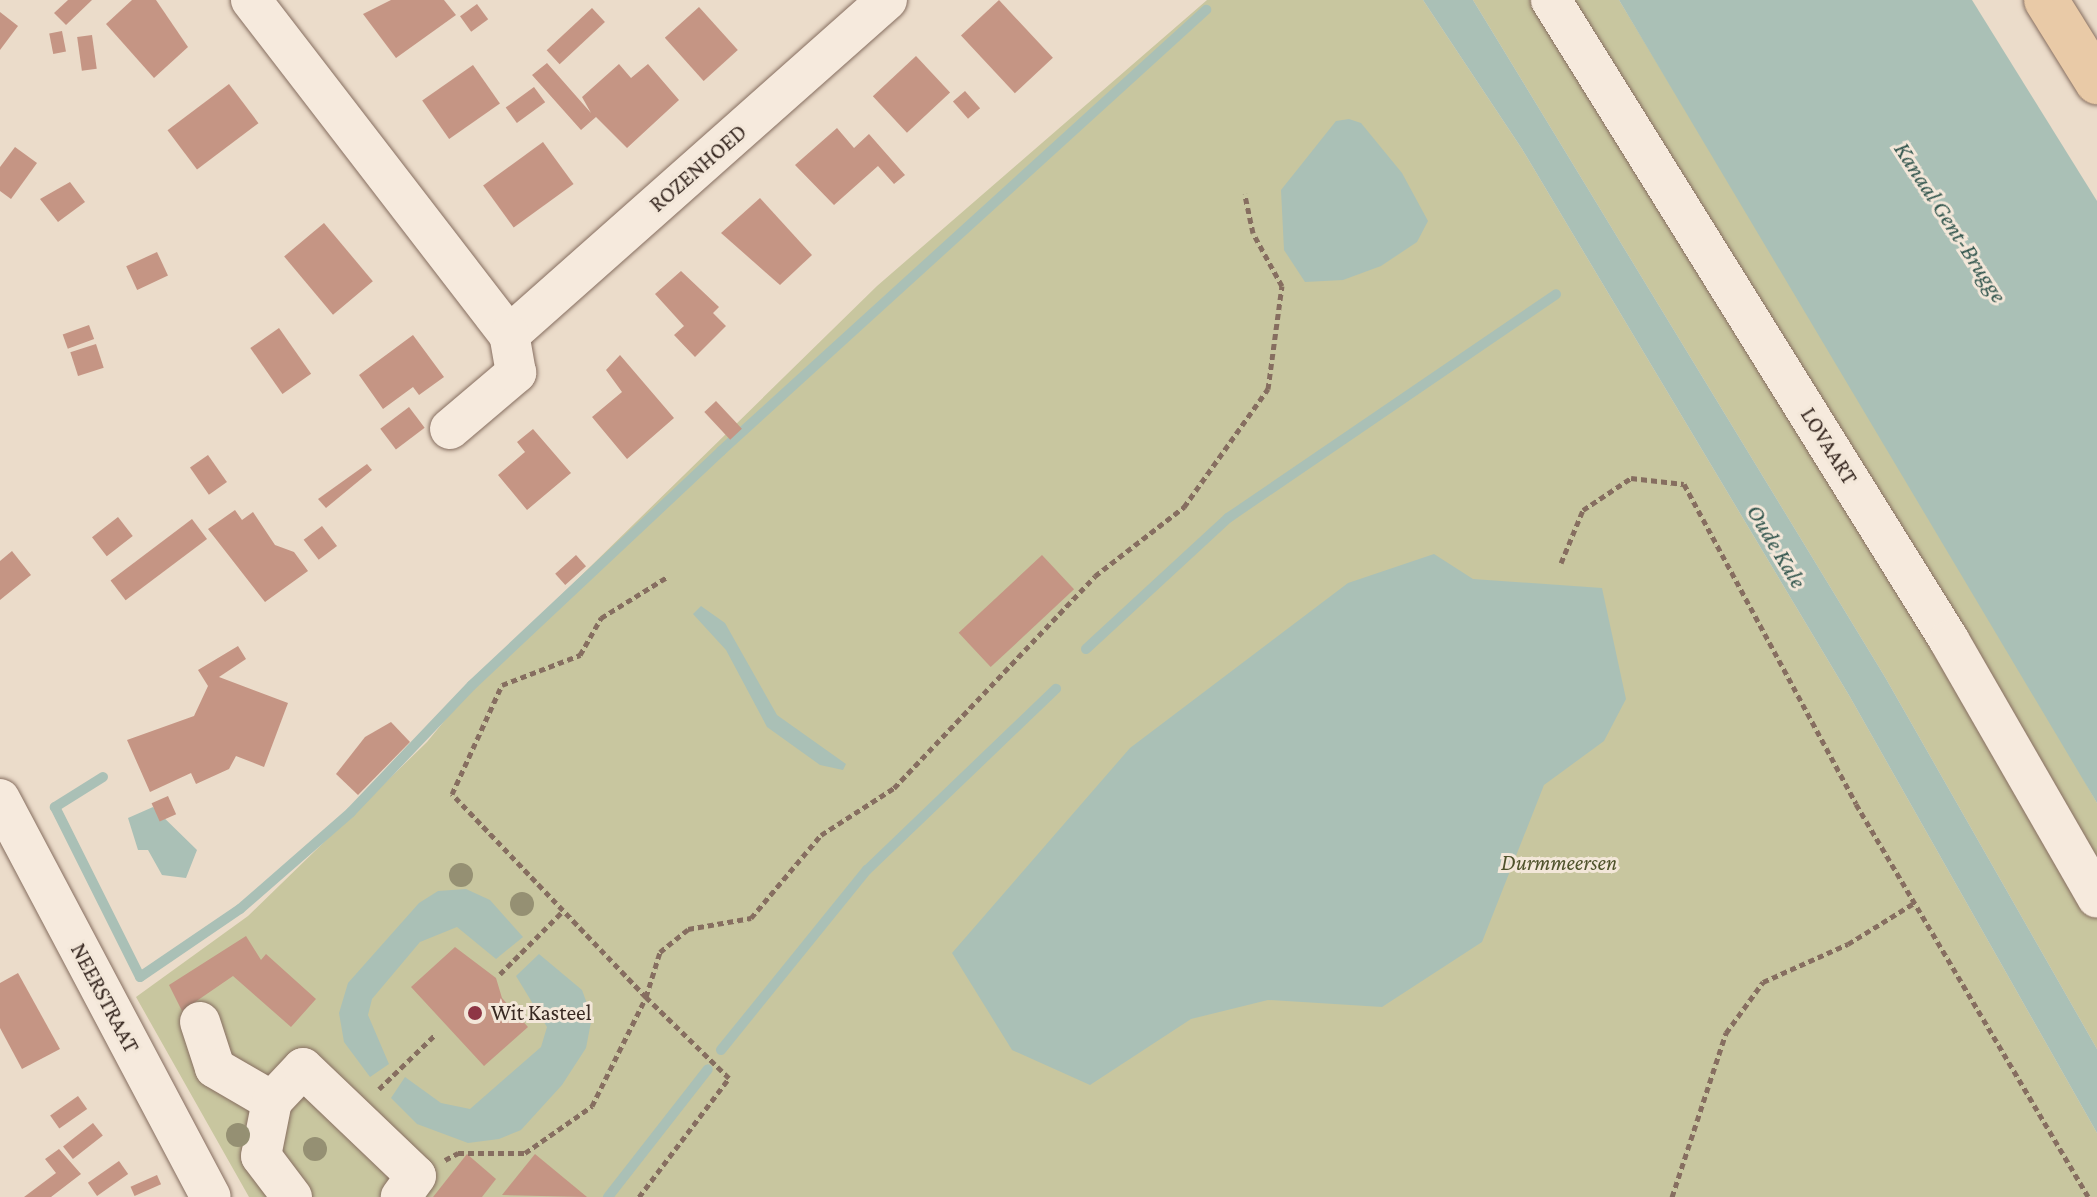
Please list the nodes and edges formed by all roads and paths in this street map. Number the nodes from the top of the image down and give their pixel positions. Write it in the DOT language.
graph roads {
  1 [pos="887,0"];
  2 [pos="1551,0"];
  3 [pos="2046,0"];
  4 [pos="261,3"];
  5 [pos="2097,82"];
  6 [pos="1245,194"];
  7 [pos="509,335"];
  8 [pos="450,429"];
  9 [pos="1561,563"];
  10 [pos="667,577"];
  11 [pos="0,799"];
  12 [pos="2097,897"];
  13 [pos="1914,903"];
  14 [pos="563,911"];
  15 [pos="500,974"];
  16 [pos="646,997"];
  17 [pos="200,1022"];
  18 [pos="435,1035"];
  19 [pos="272,1101"];
  20 [pos="352,1115"];
  21 [pos="408,1186"];
  22 [pos="277,1191"];
  23 [pos="211,1197"];
  24 [pos="639,1197"];
  25 [pos="1672,1197"];
  26 [pos="2088,1197"];
  1 -- 7 [label="street, ROZENHOED"];
  2 -- 12 [label="street, LOVAART"];
  3 -- 5 [label="main road"];
  4 -- 7 [label="street"];
  6 -- 16 [label="path"];
  7 -- 8 [label="street"];
  9 -- 13 [label="path"];
  10 -- 14 [label="path"];
  11 -- 23 [label="street, NEERSTRAAT"];
  13 -- 25 [label="path"];
  13 -- 26 [label="path"];
  14 -- 15 [label="path"];
  14 -- 16 [label="path"];
  16 -- 21 [label="path"];
  16 -- 24 [label="path"];
  17 -- 19 [label="street"];
  18 -- 20 [label="path"];
  19 -- 20 [label="street"];
  19 -- 22 [label="street"];
  20 -- 21 [label="street"];
}
